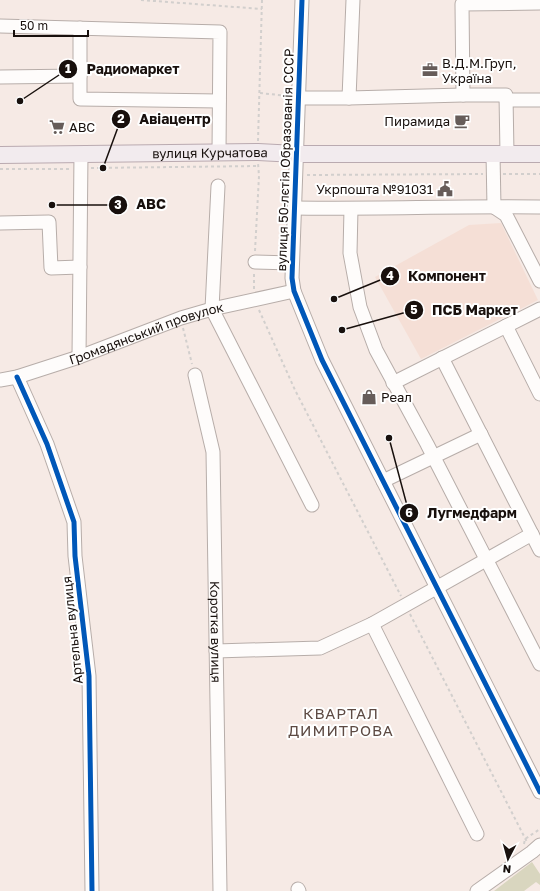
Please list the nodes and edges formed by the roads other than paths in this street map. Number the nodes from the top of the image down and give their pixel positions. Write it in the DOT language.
graph roads {
  1 [pos="302,0"];
  2 [pos="353,0"];
  3 [pos="540,3"];
  4 [pos="0,26"];
  5 [pos="80,28"];
  6 [pos="80,76"];
  7 [pos="0,77"];
  8 [pos="462,95"];
  9 [pos="298,98"];
  10 [pos="349,98"];
  11 [pos="506,100"];
  12 [pos="540,100"];
  13 [pos="219,101"];
  14 [pos="219,152"];
  15 [pos="296,154"];
  16 [pos="500,154"];
  17 [pos="540,154"];
  18 [pos="0,155"];
  19 [pos="81,162"];
  20 [pos="218,186"];
  21 [pos="494,207"];
  22 [pos="540,207"];
  23 [pos="294,208"];
  24 [pos="350,209"];
  25 [pos="0,223"];
  26 [pos="255,262"];
  27 [pos="292,263"];
  28 [pos="80,267"];
  29 [pos="540,281"];
  30 [pos="294,291"];
  31 [pos="212,309"];
  32 [pos="540,309"];
  33 [pos="506,326"];
  34 [pos="79,357"];
  35 [pos="442,358"];
  36 [pos="195,375"];
  37 [pos="17,377"];
  38 [pos="0,380"];
  39 [pos="394,383"];
  40 [pos="540,394"];
  41 [pos="481,434"];
  42 [pos="434,457"];
  43 [pos="383,481"];
  44 [pos="312,505"];
  45 [pos="532,534"];
  46 [pos="540,550"];
  47 [pos="486,559"];
  48 [pos="436,587"];
  49 [pos="372,624"];
  50 [pos="216,651"];
  51 [pos="540,664"];
  52 [pos="540,792"];
  53 [pos="477,834"];
  54 [pos="536,848"];
  55 [pos="92,891"];
  56 [pos="220,891"];
  57 [pos="477,891"];
  1 -- 9 [label="street, вулиця 50-лєтія Образованія СССР"];
  2 -- 10 [label="street"];
  3 -- 8 [label="street"];
  4 -- 5 [label="street"];
  5 -- 6 [label="street"];
  5 -- 13 [label="street"];
  6 -- 7 [label="street"];
  6 -- 13 [label="street"];
  8 -- 10 [label="street"];
  8 -- 11 [label="street"];
  9 -- 10 [label="street"];
  9 -- 15 [label="street, вулиця 50-лєтія Образованія СССР"];
  11 -- 12 [label="street"];
  11 -- 16 [label="street"];
  13 -- 14 [label="street"];
  14 -- 15 [label="main road, вулиця Курчатова"];
  14 -- 19 [label="main road, вулиця Курчатова"];
  15 -- 16 [label="main road, вулиця Курчатова"];
  15 -- 23 [label="street, вулиця 50-лєтія Образованія СССР"];
  16 -- 17 [label="main road, вулиця Курчатова"];
  16 -- 21 [label="street"];
  18 -- 19 [label="main road, вулиця Курчатова"];
  19 -- 28 [label="street"];
  20 -- 31 [label="street"];
  21 -- 22 [label="street"];
  21 -- 24 [label="street"];
  21 -- 29 [label="street"];
  23 -- 24 [label="street"];
  23 -- 27 [label="street, вулиця 50-лєтія Образованія СССР"];
  24 -- 39 [label="street"];
  25 -- 28 [label="street"];
  26 -- 27 [label="street"];
  27 -- 30 [label="street, вулиця 50-лєтія Образованія СССР"];
  28 -- 34 [label="street"];
  30 -- 31 [label="street, Громадянський провулок"];
  30 -- 43 [label="street, вулиця 50-лєтія Образованія СССР"];
  31 -- 34 [label="street, Громадянський провулок"];
  31 -- 44 [label="street"];
  32 -- 33 [label="street"];
  33 -- 35 [label="street"];
  33 -- 40 [label="street"];
  34 -- 37 [label="street, Громадянський провулок"];
  35 -- 39 [label="street"];
  35 -- 41 [label="street"];
  36 -- 50 [label="street, Коротка вулиця"];
  37 -- 38 [label="street, Громадянський провулок"];
  37 -- 55 [label="street, Артельна вулиця"];
  39 -- 42 [label="street"];
  41 -- 42 [label="street"];
  41 -- 45 [label="street"];
  42 -- 43 [label="street"];
  42 -- 47 [label="street"];
  43 -- 48 [label="street, вулиця 50-лєтія Образованія СССР"];
  45 -- 46 [label="street"];
  45 -- 47 [label="street"];
  47 -- 48 [label="street"];
  47 -- 51 [label="street"];
  48 -- 49 [label="street"];
  48 -- 52 [label="street, вулиця 50-лєтія Образованія СССР"];
  49 -- 50 [label="street"];
  49 -- 53 [label="street"];
  50 -- 56 [label="street, Коротка вулиця"];
  54 -- 57 [label="street"];
}
